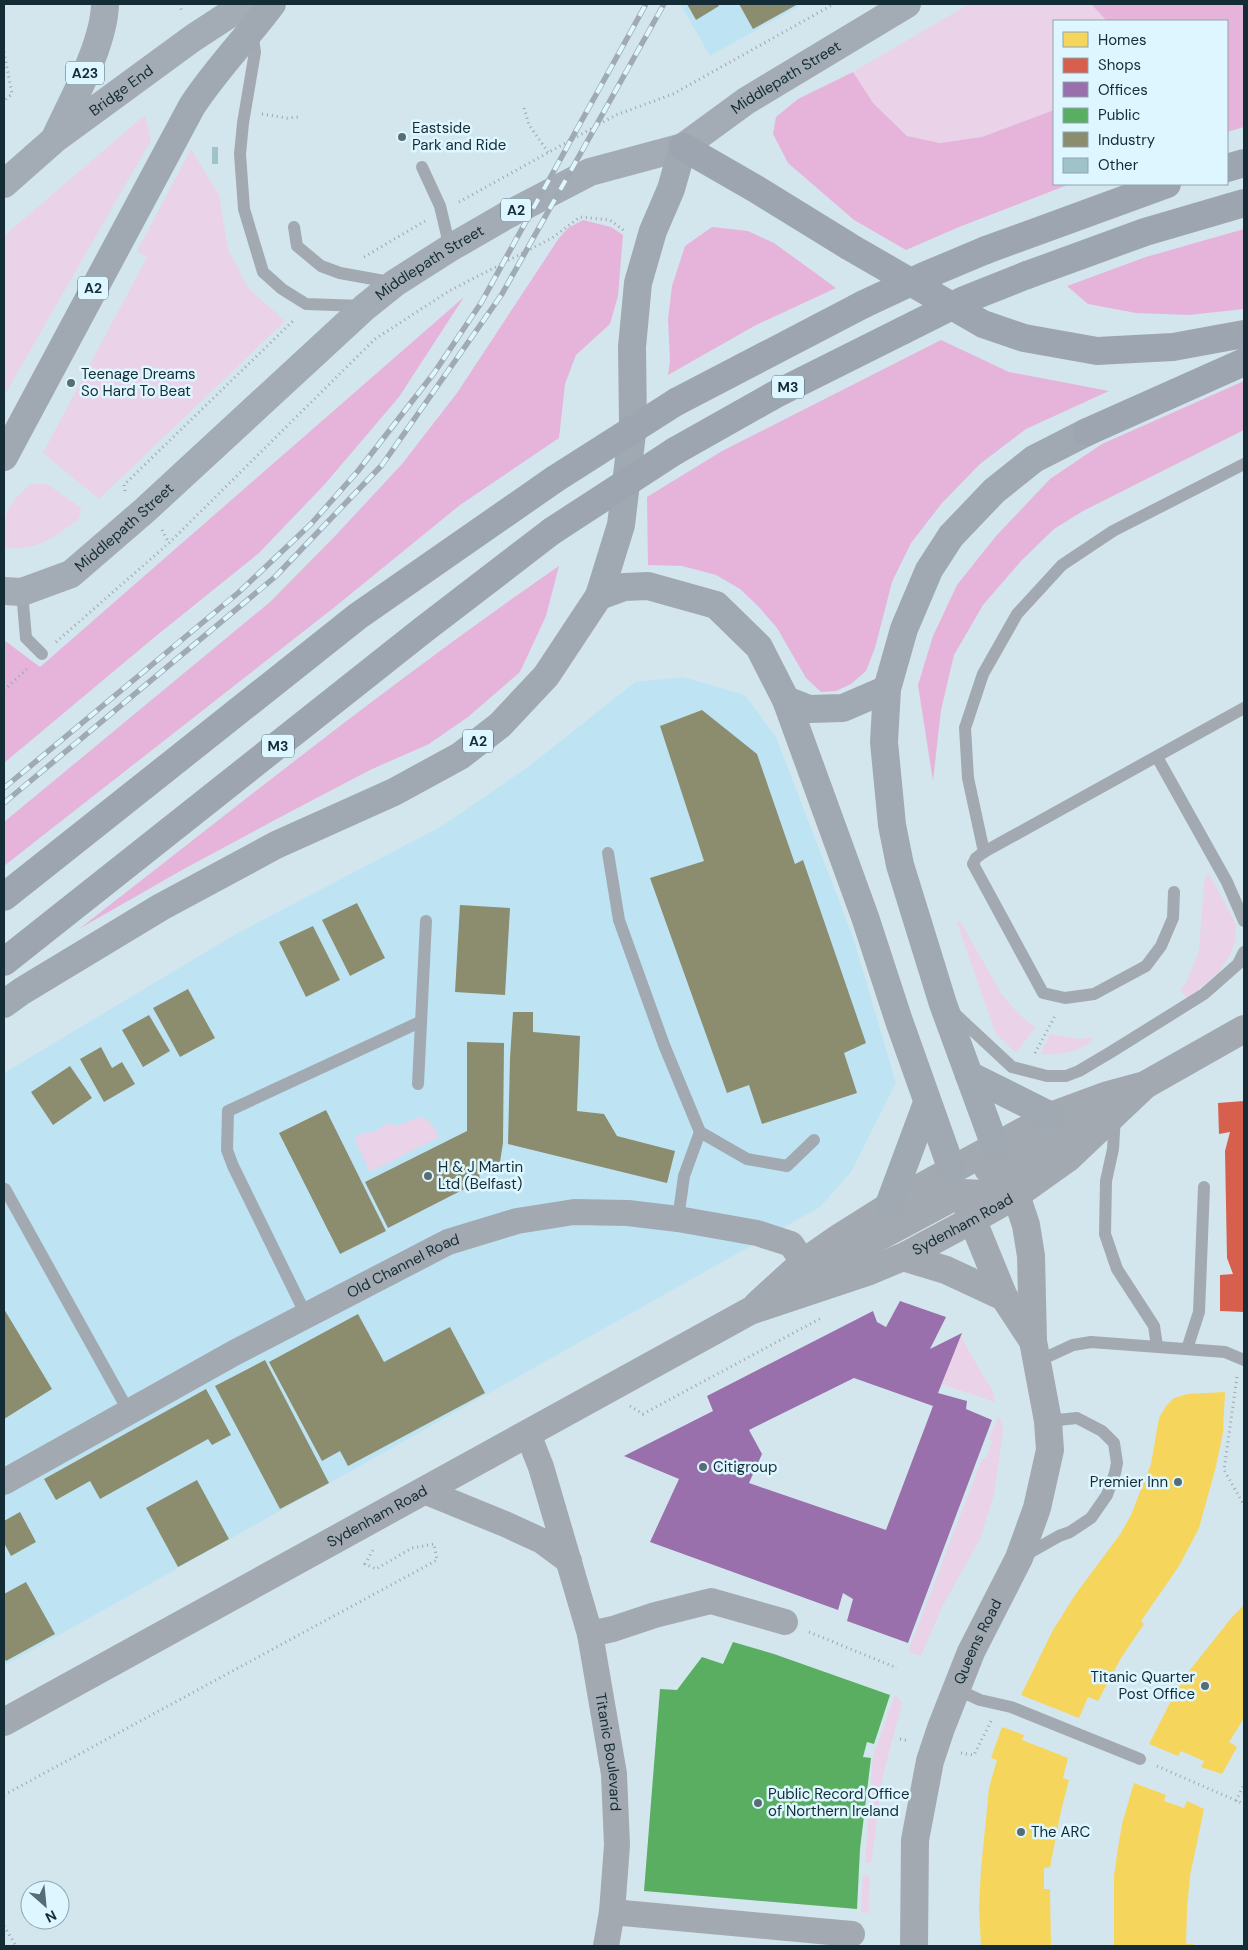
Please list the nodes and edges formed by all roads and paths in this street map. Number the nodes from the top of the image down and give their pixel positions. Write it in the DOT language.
graph roads {
  1 [pos="105,4"];
  2 [pos="245,4"];
  3 [pos="272,4"];
  4 [pos="834,4"];
  5 [pos="907,4"];
  6 [pos="252,31"];
  7 [pos="4,52"];
  8 [pos="4,101"];
  9 [pos="524,108"];
  10 [pos="259,113"];
  11 [pos="299,116"];
  12 [pos="54,139"];
  13 [pos="683,147"];
  14 [pos="548,152"];
  15 [pos="1244,163"];
  16 [pos="422,167"];
  17 [pos="1228,168"];
  18 [pos="4,184"];
  19 [pos="1164,185"];
  20 [pos="456,203"];
  21 [pos="1244,203"];
  22 [pos="431,218"];
  23 [pos="294,227"];
  24 [pos="450,248"];
  25 [pos="648,248"];
  26 [pos="362,258"];
  27 [pos="394,283"];
  28 [pos="365,307"];
  29 [pos="294,320"];
  30 [pos="1244,334"];
  31 [pos="1244,362"];
  32 [pos="4,457"];
  33 [pos="1244,464"];
  34 [pos="125,490"];
  35 [pos="165,533"];
  36 [pos="169,542"];
  37 [pos="13,592"];
  38 [pos="599,596"];
  39 [pos="42,654"];
  40 [pos="887,689"];
  41 [pos="4,690"];
  42 [pos="786,700"];
  43 [pos="1244,708"];
  44 [pos="1156,757"];
  45 [pos="984,852"];
  46 [pos="608,853"];
  47 [pos="1174,892"];
  48 [pos="4,897"];
  49 [pos="426,921"];
  50 [pos="1244,921"];
  51 [pos="1244,952"];
  52 [pos="4,962"];
  53 [pos="1065,998"];
  54 [pos="4,1004"];
  55 [pos="943,1004"];
  56 [pos="420,1022"];
  57 [pos="1244,1029"];
  58 [pos="1032,1059"];
  59 [pos="969,1075"];
  60 [pos="418,1084"];
  61 [pos="927,1103"];
  62 [pos="1109,1111"];
  63 [pos="1051,1116"];
  64 [pos="700,1132"];
  65 [pos="814,1140"];
  66 [pos="1000,1158"];
  67 [pos="956,1181"];
  68 [pos="1204,1186"];
  69 [pos="5,1189"];
  70 [pos="1016,1195"];
  71 [pos="889,1205"];
  72 [pos="678,1219"];
  73 [pos="972,1220"];
  74 [pos="903,1257"];
  75 [pos="811,1273"];
  76 [pos="1004,1297"];
  77 [pos="750,1311"];
  78 [pos="306,1315"];
  79 [pos="824,1316"];
  80 [pos="1157,1346"];
  81 [pos="1187,1349"];
  82 [pos="1035,1351"];
  83 [pos="1242,1359"];
  84 [pos="129,1412"];
  85 [pos="643,1414"];
  86 [pos="1048,1420"];
  87 [pos="528,1434"];
  88 [pos="4,1482"];
  89 [pos="424,1491"];
  90 [pos="1244,1505"];
  91 [pos="374,1549"];
  92 [pos="1019,1558"];
  93 [pos="569,1560"];
  94 [pos="785,1622"];
  95 [pos="590,1634"];
  96 [pos="897,1668"];
  97 [pos="956,1689"];
  98 [pos="1000,1705"];
  99 [pos="4,1722"];
  100 [pos="974,1755"];
  101 [pos="1140,1759"];
  102 [pos="1244,1784"];
  103 [pos="4,1795"];
  104 [pos="1236,1801"];
  105 [pos="1244,1804"];
  106 [pos="612,1912"];
  107 [pos="4,1926"];
  108 [pos="852,1934"];
  109 [pos="16,1946"];
  110 [pos="606,1946"];
  111 [pos="914,1946"];
  1 -- 12 [label="main road, A23"];
  2 -- 12 [label="main road, Bridge End"];
  3 -- 6 [label="highway, A2"];
  4 -- 14 [label="path"];
  5 -- 13 [label="main road, Middlepath Street / A2"];
  6 -- 28 [label="lane"];
  6 -- 32 [label="highway, A2"];
  7 -- 8 [label="path"];
  9 -- 14 [label="path"];
  10 -- 11 [label="path"];
  12 -- 18 [label="main road, Bridge End"];
  13 -- 24 [label="main road, Middlepath Street / A2"];
  13 -- 25 [label="highway, A2"];
  13 -- 30 [label="highway"];
  14 -- 20 [label="path"];
  15 -- 17 [label="highway"];
  16 -- 24 [label="lane"];
  19 -- 48 [label="highway, M3, bridge"];
  21 -- 52 [label="highway, M3, bridge"];
  22 -- 26 [label="path"];
  23 -- 27 [label="lane"];
  24 -- 27 [label="main road, Middlepath Street / A2"];
  25 -- 36 [label="path"];
  25 -- 38 [label="highway, A2"];
  27 -- 28 [label="main road, Middlepath Street / A2"];
  28 -- 37 [label="main road, Middlepath Street / A2"];
  29 -- 34 [label="path"];
  31 -- 40 [label="highway"];
  33 -- 45 [label="lane"];
  35 -- 36 [label="path"];
  36 -- 39 [label="path"];
  37 -- 39 [label="lane"];
  38 -- 42 [label="highway"];
  38 -- 54 [label="highway, A2"];
  39 -- 41 [label="path"];
  40 -- 42 [label="highway"];
  40 -- 55 [label="highway"];
  42 -- 61 [label="highway"];
  43 -- 44 [label="lane"];
  44 -- 45 [label="lane"];
  44 -- 50 [label="lane"];
  45 -- 53 [label="lane"];
  46 -- 64 [label="lane"];
  47 -- 53 [label="lane"];
  49 -- 56 [label="lane"];
  51 -- 55 [label="lane"];
  53 -- 58 [label="path"];
  55 -- 59 [label="highway"];
  56 -- 60 [label="lane"];
  56 -- 78 [label="lane"];
  57 -- 62 [label="street, Sydenham Road"];
  59 -- 63 [label="highway"];
  59 -- 66 [label="highway"];
  61 -- 67 [label="highway"];
  61 -- 71 [label="highway"];
  62 -- 63 [label="street, Sydenham Road"];
  62 -- 66 [label="street"];
  62 -- 70 [label="street, Sydenham Road"];
  62 -- 80 [label="lane"];
  63 -- 66 [label="street, Sydenham Road"];
  64 -- 65 [label="lane"];
  64 -- 72 [label="lane"];
  66 -- 67 [label="street, Sydenham Road"];
  66 -- 70 [label="street, Queens Road"];
  67 -- 70 [label="street"];
  67 -- 71 [label="street, Sydenham Road"];
  67 -- 73 [label="street, Queens Road"];
  67 -- 75 [label="street"];
  68 -- 81 [label="lane"];
  69 -- 84 [label="lane"];
  70 -- 73 [label="street, Sydenham Road"];
  70 -- 82 [label="street, Queens Road"];
  71 -- 75 [label="street, Sydenham Road"];
  72 -- 75 [label="street, Old Channel Road"];
  72 -- 78 [label="street, Old Channel Road"];
  73 -- 74 [label="street, Sydenham Road"];
  73 -- 76 [label="street, Queens Road"];
  74 -- 75 [label="street, Sydenham Road"];
  74 -- 76 [label="street"];
  75 -- 77 [label="street, Sydenham Road"];
  75 -- 77 [label="street, Sydenham Road"];
  76 -- 82 [label="street, Queens Road"];
  77 -- 87 [label="street, Sydenham Road"];
  78 -- 84 [label="street, Old Channel Road"];
  79 -- 85 [label="path"];
  80 -- 81 [label="lane"];
  80 -- 82 [label="lane"];
  81 -- 83 [label="lane"];
  82 -- 86 [label="street, Queens Road"];
  83 -- 90 [label="path"];
  84 -- 88 [label="street, Old Channel Road"];
  86 -- 92 [label="street, Queens Road"];
  86 -- 92 [label="lane"];
  87 -- 89 [label="street, Sydenham Road"];
  87 -- 93 [label="street, Titanic Boulevard"];
  89 -- 93 [label="street"];
  89 -- 99 [label="street, Sydenham Road"];
  91 -- 103 [label="path"];
  92 -- 97 [label="street, Queens Road"];
  93 -- 95 [label="street, Titanic Boulevard"];
  94 -- 95 [label="street"];
  94 -- 96 [label="path"];
  95 -- 106 [label="street, Titanic Boulevard"];
  97 -- 98 [label="lane"];
  97 -- 111 [label="street, Queens Road"];
  98 -- 100 [label="path"];
  98 -- 101 [label="lane"];
  101 -- 104 [label="path"];
  102 -- 104 [label="path"];
  104 -- 105 [label="path"];
  106 -- 108 [label="street"];
  106 -- 110 [label="street, Titanic Boulevard"];
  107 -- 109 [label="path"];
}
